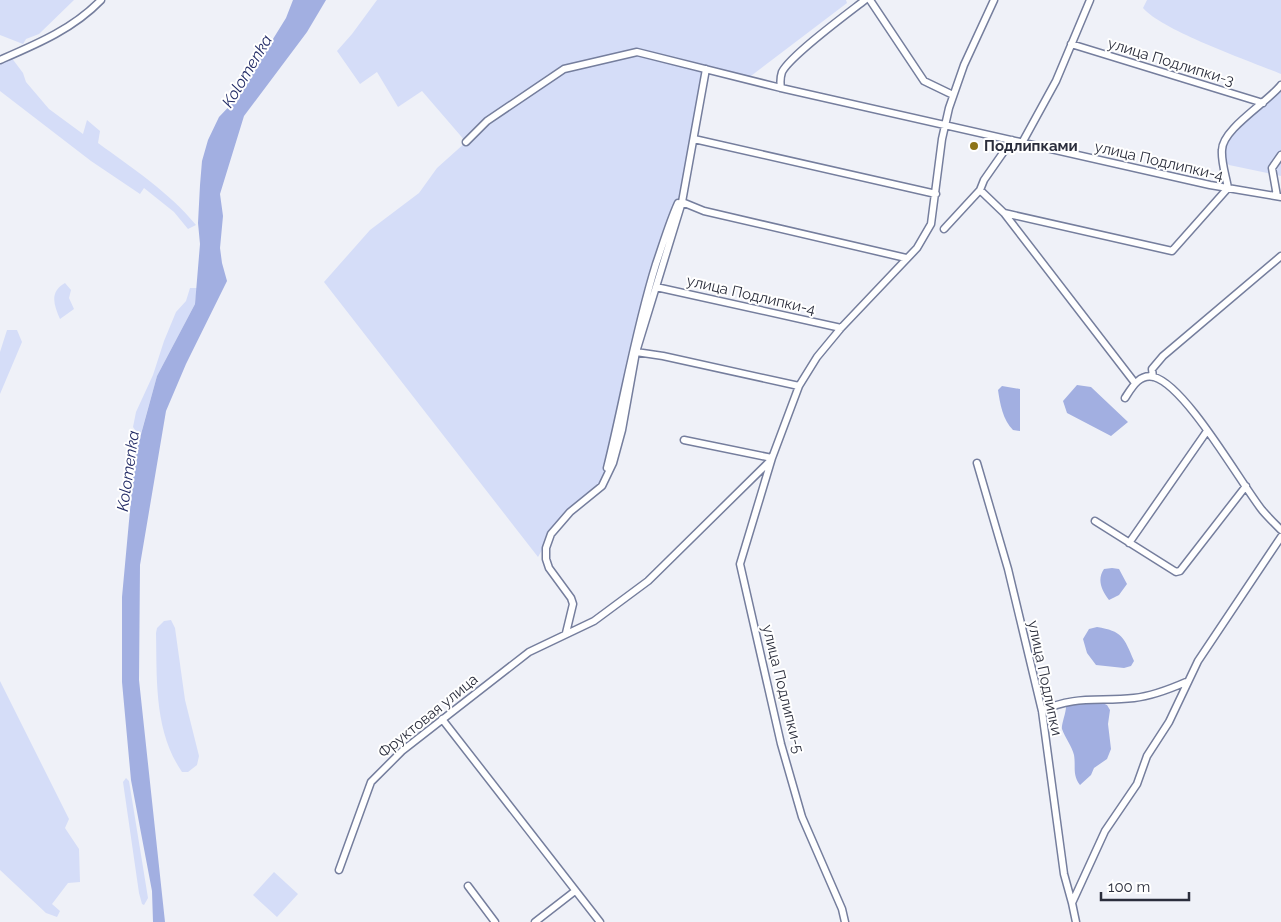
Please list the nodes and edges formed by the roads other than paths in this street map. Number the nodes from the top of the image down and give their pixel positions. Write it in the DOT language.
graph roads {
  1 [pos="101,0"];
  2 [pos="865,0"];
  3 [pos="870,0"];
  4 [pos="994,0"];
  5 [pos="1090,0"];
  6 [pos="1071,44"];
  7 [pos="0,60"];
  8 [pos="706,69"];
  9 [pos="1281,86"];
  10 [pos="781,88"];
  11 [pos="953,95"];
  12 [pos="1264,103"];
  13 [pos="946,125"];
  14 [pos="694,139"];
  15 [pos="1012,140"];
  16 [pos="466,142"];
  17 [pos="1022,143"];
  18 [pos="1281,156"];
  19 [pos="1228,188"];
  20 [pos="980,190"];
  21 [pos="936,194"];
  22 [pos="1279,196"];
  23 [pos="683,198"];
  24 [pos="1004,213"];
  25 [pos="944,229"];
  26 [pos="1281,256"];
  27 [pos="906,258"];
  28 [pos="656,287"];
  29 [pos="841,328"];
  30 [pos="636,352"];
  31 [pos="1153,377"];
  32 [pos="1135,383"];
  33 [pos="799,386"];
  34 [pos="1125,398"];
  35 [pos="1207,431"];
  36 [pos="684,440"];
  37 [pos="772,458"];
  38 [pos="977,463"];
  39 [pos="602,486"];
  40 [pos="1246,486"];
  41 [pos="1095,521"];
  42 [pos="1281,530"];
  43 [pos="1281,537"];
  44 [pos="1129,543"];
  45 [pos="566,634"];
  46 [pos="1186,682"];
  47 [pos="1042,711"];
  48 [pos="442,719"];
  49 [pos="339,870"];
  50 [pos="468,886"];
  51 [pos="575,891"];
  52 [pos="1072,903"];
  53 [pos="495,922"];
  54 [pos="535,922"];
  55 [pos="600,922"];
  56 [pos="845,922"];
  57 [pos="1076,922"];
  1 -- 7 [label="street"];
  2 -- 10 [label="street"];
  3 -- 11 [label="street"];
  4 -- 11 [label="street"];
  5 -- 6 [label="street"];
  6 -- 12 [label="street, улица Подлипки-3"];
  6 -- 17 [label="street"];
  8 -- 10 [label="street, улица Подлипки-4"];
  8 -- 14 [label="street"];
  8 -- 16 [label="street, улица Подлипки-4"];
  9 -- 12 [label="street"];
  10 -- 13 [label="street, улица Подлипки-4"];
  11 -- 13 [label="street"];
  12 -- 19 [label="street"];
  13 -- 15 [label="street, улица Подлипки-4"];
  13 -- 21 [label="street"];
  14 -- 21 [label="street"];
  14 -- 23 [label="street"];
  15 -- 17 [label="street, улица Подлипки-4"];
  15 -- 20 [label="street"];
  17 -- 19 [label="street, улица Подлипки-4"];
  18 -- 22 [label="street"];
  19 -- 22 [label="street"];
  19 -- 24 [label="street, улица Подлипки-4"];
  20 -- 24 [label="street"];
  20 -- 25 [label="street"];
  21 -- 27 [label="street"];
  23 -- 27 [label="street"];
  23 -- 28 [label="street"];
  23 -- 39 [label="street"];
  24 -- 32 [label="street"];
  26 -- 31 [label="street"];
  27 -- 29 [label="street"];
  28 -- 29 [label="street, улица Подлипки-4"];
  28 -- 30 [label="street"];
  29 -- 33 [label="street"];
  30 -- 33 [label="street"];
  30 -- 39 [label="street"];
  31 -- 32 [label="street"];
  31 -- 35 [label="street"];
  32 -- 34 [label="street"];
  33 -- 37 [label="street"];
  35 -- 40 [label="street"];
  35 -- 44 [label="street"];
  36 -- 37 [label="street"];
  37 -- 45 [label="street, Фруктовая улица"];
  37 -- 56 [label="street, улица Подлипки-5"];
  38 -- 47 [label="street, улица Подлипки"];
  39 -- 45 [label="street"];
  40 -- 42 [label="street"];
  40 -- 44 [label="street"];
  41 -- 44 [label="street"];
  43 -- 46 [label="street"];
  45 -- 48 [label="street, Фруктовая улица"];
  46 -- 47 [label="street"];
  46 -- 52 [label="street"];
  47 -- 52 [label="street, улица Подлипки"];
  48 -- 49 [label="street, Фруктовая улица"];
  48 -- 51 [label="street"];
  50 -- 53 [label="street"];
  51 -- 54 [label="street"];
  51 -- 55 [label="street"];
  52 -- 57 [label="street, улица Подлипки"];
}
